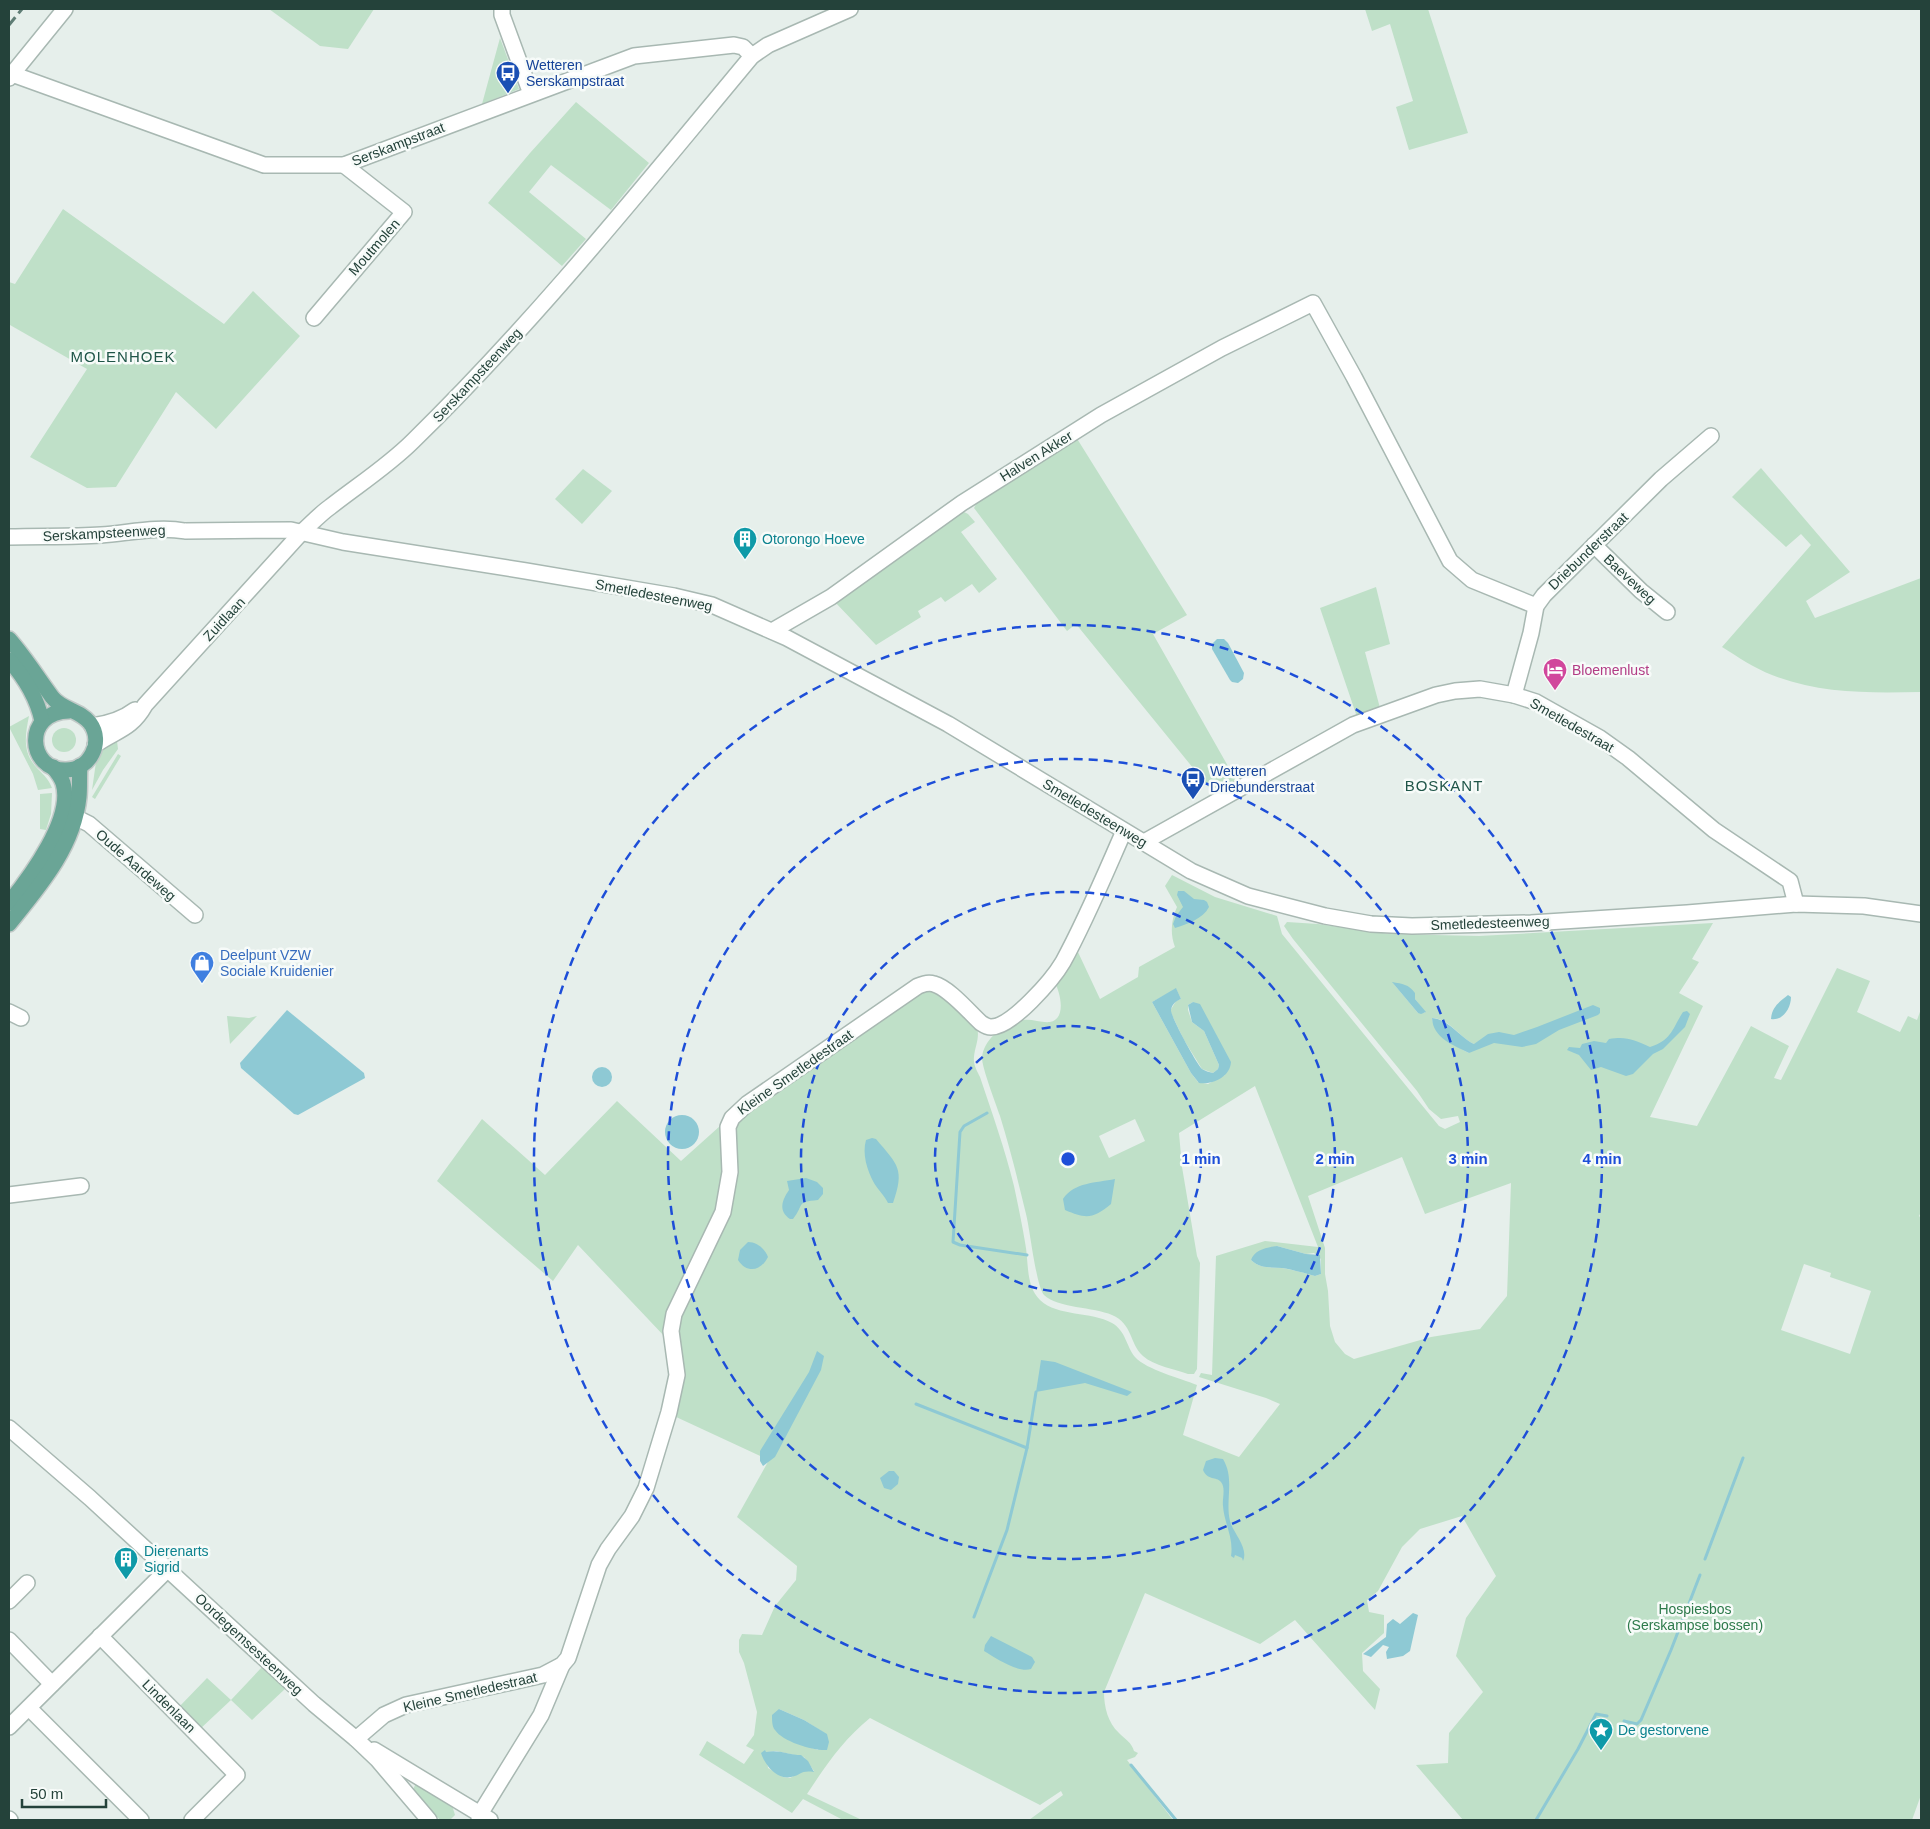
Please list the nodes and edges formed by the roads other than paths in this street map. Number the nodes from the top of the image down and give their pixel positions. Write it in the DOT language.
graph roads {
  1 [pos="65,9"];
  2 [pos="502,9"];
  3 [pos="850,9"];
  4 [pos="752,56"];
  5 [pos="10,76"];
  6 [pos="531,94"];
  7 [pos="344,165"];
  8 [pos="314,318"];
  9 [pos="1711,436"];
  10 [pos="302,532"];
  11 [pos="9,537"];
  12 [pos="1594,545"];
  13 [pos="1536,606"];
  14 [pos="1666,612"];
  15 [pos="772,631"];
  16 [pos="9,639"];
  17 [pos="9,660"];
  18 [pos="1514,695"];
  19 [pos="146,705"];
  20 [pos="69,710"];
  21 [pos="42,721"];
  22 [pos="92,726"];
  23 [pos="95,745"];
  24 [pos="80,766"];
  25 [pos="53,767"];
  26 [pos="75,817"];
  27 [pos="1124,831"];
  28 [pos="1144,842"];
  29 [pos="9,903"];
  30 [pos="1796,904"];
  31 [pos="1921,914"];
  32 [pos="195,916"];
  33 [pos="9,924"];
  34 [pos="80,1186"];
  35 [pos="9,1195"];
  36 [pos="9,1428"];
  37 [pos="168,1569"];
  38 [pos="27,1583"];
  39 [pos="9,1601"];
  40 [pos="100,1636"];
  41 [pos="9,1640"];
  42 [pos="562,1665"];
  43 [pos="52,1684"];
  44 [pos="29,1708"];
  45 [pos="9,1727"];
  46 [pos="356,1739"];
  47 [pos="201,1817"];
  48 [pos="479,1819"];
  49 [pos="141,1820"];
  50 [pos="429,1820"];
  1 -- 5 [label="street"];
  2 -- 6 [label="street"];
  3 -- 4 [label="street, Serskampsteenweg"];
  4 -- 6 [label="street, Serskampstraat"];
  4 -- 10 [label="street, Serskampsteenweg"];
  5 -- 7 [label="street, Serskampstraat"];
  6 -- 7 [label="street, Serskampstraat"];
  7 -- 8 [label="street, Moutmolen"];
  9 -- 12 [label="street, Driebunderstraat"];
  10 -- 11 [label="street, Serskampsteenweg"];
  10 -- 15 [label="street, Smetledesteenweg"];
  10 -- 19 [label="street, Zuidlaan"];
  12 -- 13 [label="street, Driebunderstraat"];
  12 -- 14 [label="street, Baeveweg"];
  13 -- 15 [label="street, Halven Akker"];
  13 -- 18 [label="street, Driebunderstraat"];
  15 -- 27 [label="street, Smetledesteenweg"];
  16 -- 20 [label="main road"];
  17 -- 21 [label="main road"];
  18 -- 28 [label="street, Smetledestraat"];
  18 -- 30 [label="street, Smetledestraat"];
  19 -- 22 [label="street, Zuidlaan"];
  19 -- 23 [label="street, Zuidlaan"];
  20 -- 21 [label="main road"];
  20 -- 22 [label="main road"];
  21 -- 25 [label="main road"];
  22 -- 23 [label="main road"];
  23 -- 24 [label="main road"];
  24 -- 25 [label="main road"];
  24 -- 26 [label="main road"];
  25 -- 29 [label="main road"];
  26 -- 32 [label="street, Oude Aardeweg"];
  26 -- 33 [label="main road"];
  27 -- 28 [label="street, Smetledesteenweg"];
  27 -- 42 [label="street, Kleine Smetledestraat"];
  28 -- 30 [label="street, Smetledesteenweg"];
  30 -- 31 [label="street, Smetledesteenweg"];
  34 -- 35 [label="street"];
  36 -- 37 [label="street, Oordegemsesteenweg"];
  37 -- 40 [label="street"];
  37 -- 46 [label="street, Oordegemsesteenweg"];
  38 -- 39 [label="street"];
  40 -- 43 [label="street"];
  40 -- 47 [label="street, Lindenlaan"];
  41 -- 43 [label="street"];
  42 -- 46 [label="street, Kleine Smetledestraat"];
  42 -- 48 [label="street, Kleine Smetledestraat"];
  43 -- 44 [label="street"];
  44 -- 45 [label="street"];
  44 -- 49 [label="street"];
  46 -- 48 [label="street, Oordegemsesteenweg"];
  46 -- 50 [label="street, Oordegemsesteenweg"];
}
